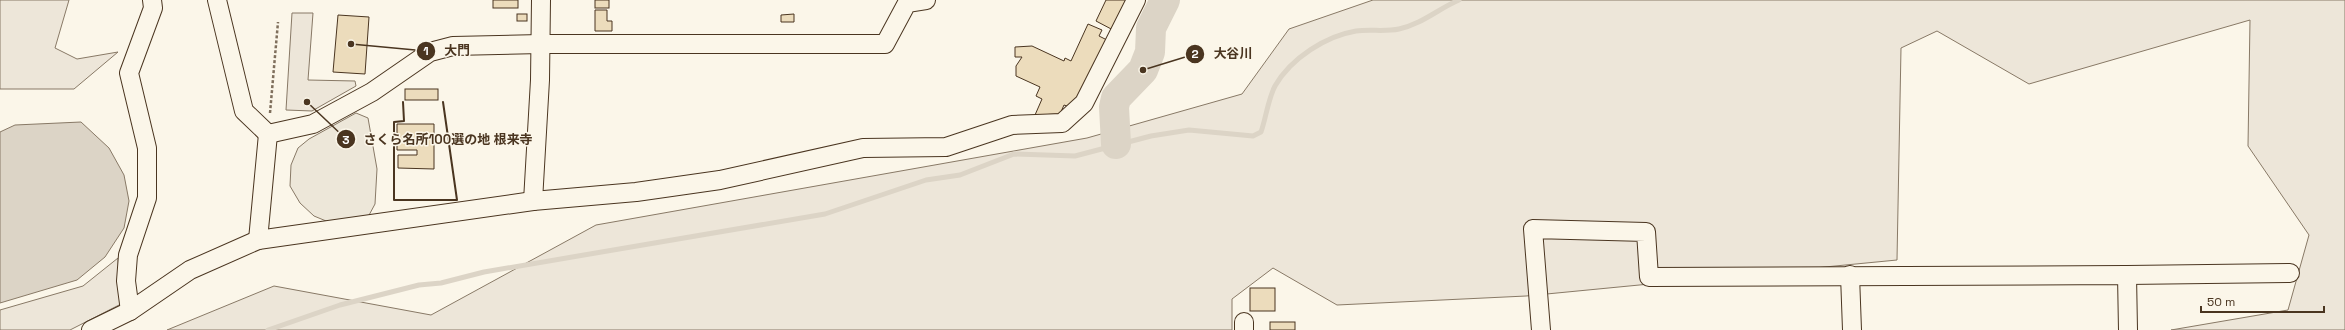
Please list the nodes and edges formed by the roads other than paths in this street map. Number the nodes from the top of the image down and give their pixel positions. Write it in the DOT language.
graph roads {
  1 [pos="152,0"];
  2 [pos="217,0"];
  3 [pos="541,0"];
  4 [pos="926,0"];
  5 [pos="1136,0"];
  6 [pos="540,44"];
  7 [pos="268,134"];
  8 [pos="533,201"];
  9 [pos="258,240"];
  10 [pos="2290,273"];
  11 [pos="1850,276"];
  12 [pos="2127,276"];
  13 [pos="130,311"];
  14 [pos="91,330"];
  15 [pos="1540,330"];
  16 [pos="1852,330"];
  17 [pos="2128,330"];
  1 -- 13 [label="street"];
  2 -- 7 [label="street"];
  3 -- 6 [label="street"];
  4 -- 6 [label="street"];
  5 -- 8 [label="street"];
  6 -- 7 [label="street"];
  6 -- 8 [label="street"];
  7 -- 9 [label="street"];
  8 -- 9 [label="street"];
  9 -- 13 [label="street"];
  10 -- 12 [label="street"];
  11 -- 12 [label="street"];
  11 -- 15 [label="street"];
  11 -- 16 [label="street"];
  12 -- 17 [label="street"];
  13 -- 14 [label="street"];
}
